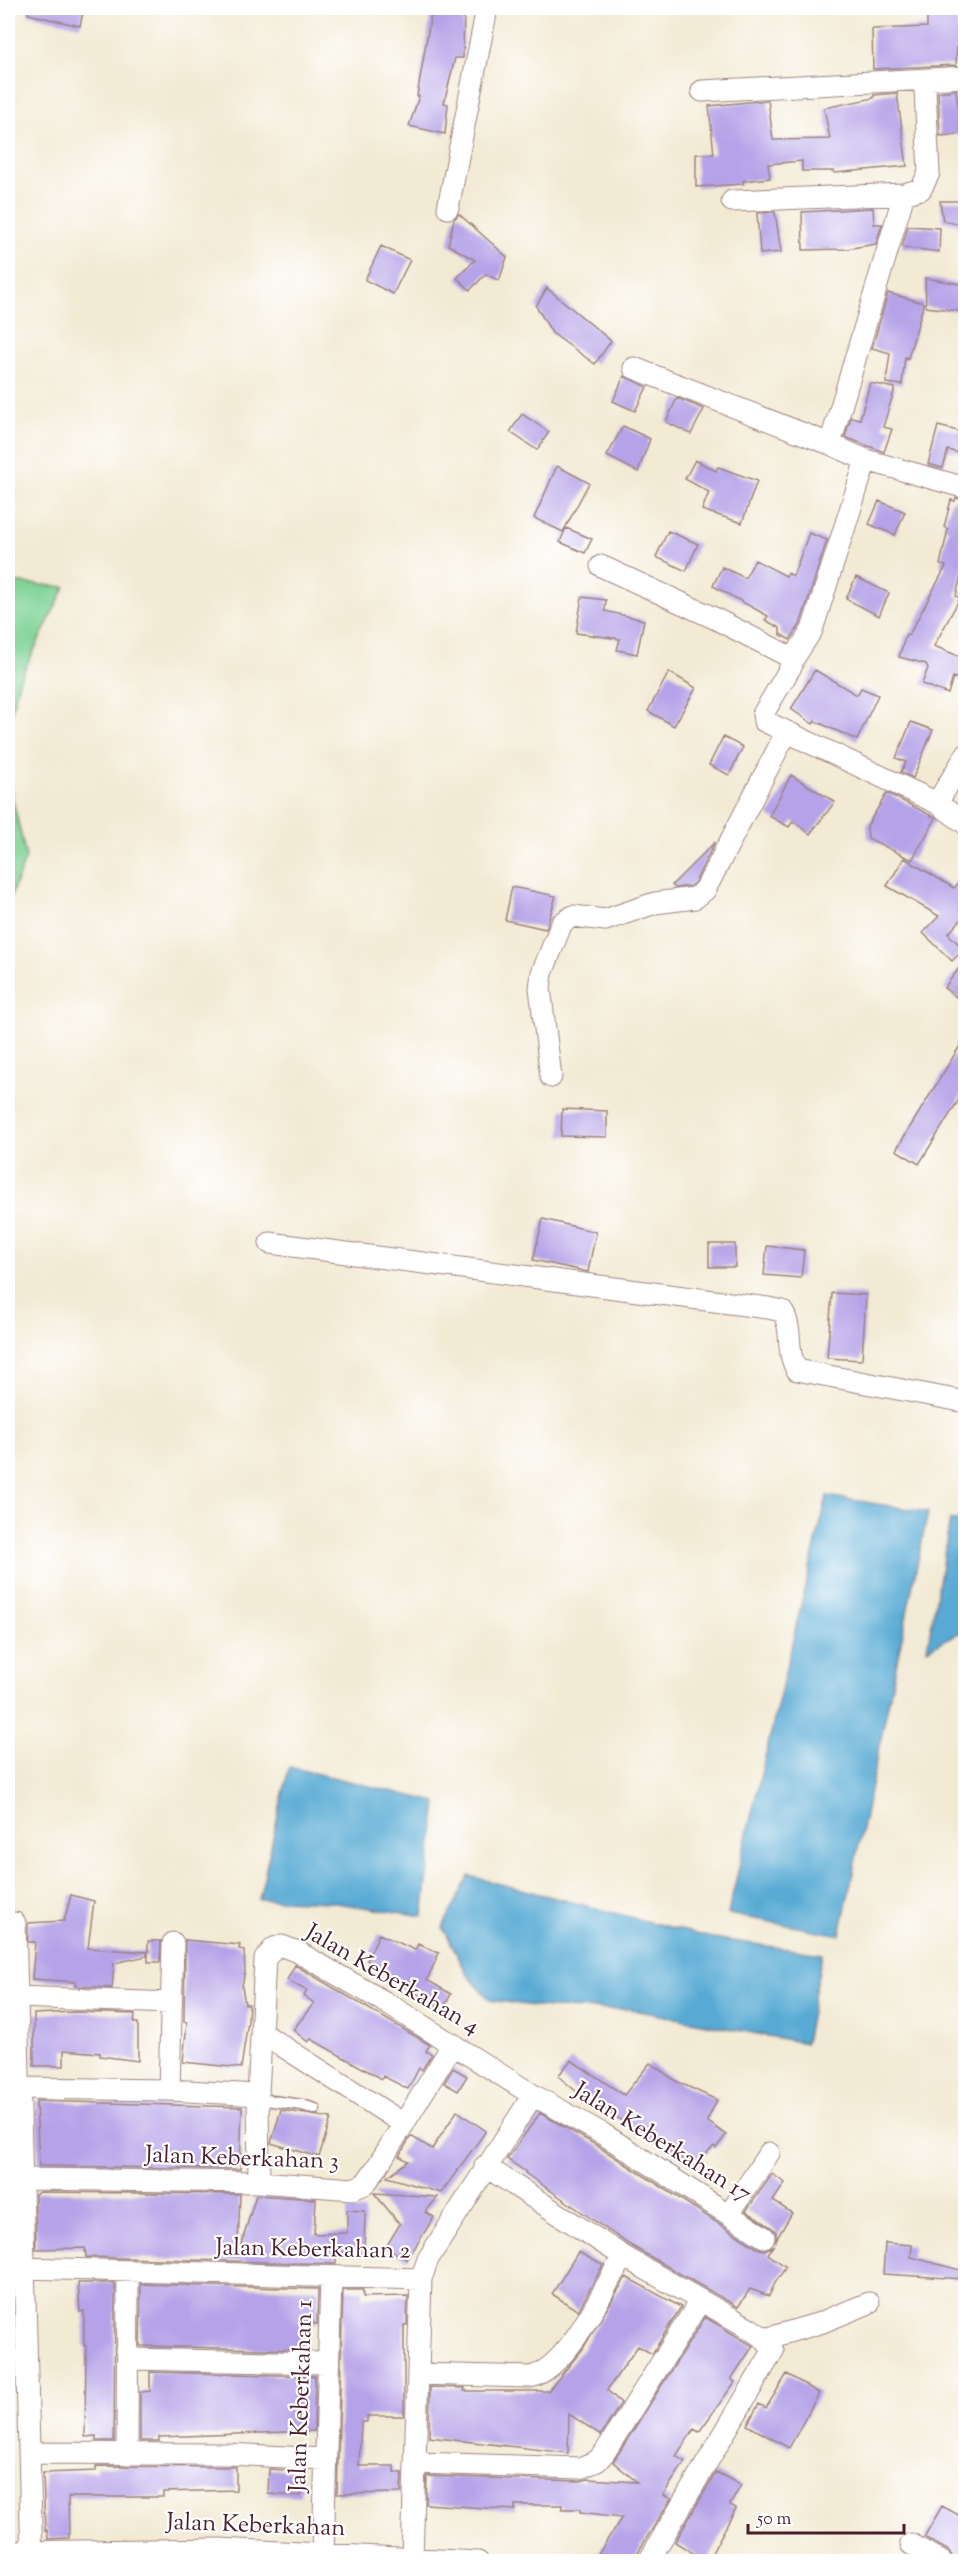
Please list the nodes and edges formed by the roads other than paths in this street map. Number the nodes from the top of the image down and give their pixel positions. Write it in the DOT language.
graph roads {
  1 [pos="487,8"];
  2 [pos="966,77"];
  3 [pos="929,80"];
  4 [pos="702,91"];
  5 [pos="904,194"];
  6 [pos="732,201"];
  7 [pos="448,208"];
  8 [pos="634,368"];
  9 [pos="830,444"];
  10 [pos="866,460"];
  11 [pos="966,488"];
  12 [pos="601,566"];
  13 [pos="792,661"];
  14 [pos="786,733"];
  15 [pos="966,755"];
  16 [pos="937,803"];
  17 [pos="966,824"];
  18 [pos="550,1077"];
  19 [pos="270,1243"];
  20 [pos="966,1402"];
  21 [pos="15,1923"];
  22 [pos="173,1943"];
  23 [pos="18,1997"];
  24 [pos="171,2002"];
  25 [pos="262,2033"];
  26 [pos="453,2044"];
  27 [pos="21,2088"];
  28 [pos="169,2090"];
  29 [pos="533,2095"];
  30 [pos="258,2097"];
  31 [pos="315,2109"];
  32 [pos="404,2124"];
  33 [pos="769,2153"];
  34 [pos="485,2166"];
  35 [pos="23,2179"];
  36 [pos="258,2182"];
  37 [pos="729,2214"];
  38 [pos="15,2235"];
  39 [pos="764,2237"];
  40 [pos="622,2256"];
  41 [pos="24,2268"];
  42 [pos="128,2271"];
  43 [pos="331,2277"];
  44 [pos="421,2279"];
  45 [pos="700,2301"];
  46 [pos="869,2304"];
  47 [pos="765,2339"];
  48 [pos="128,2360"];
  49 [pos="328,2363"];
  50 [pos="418,2374"];
  51 [pos="29,2453"];
  52 [pos="127,2454"];
  53 [pos="324,2459"];
  54 [pos="416,2463"];
  55 [pos="911,2544"];
  56 [pos="8,2552"];
  57 [pos="323,2553"];
  58 [pos="132,2555"];
  59 [pos="32,2557"];
  60 [pos="412,2558"];
  61 [pos="478,2562"];
  62 [pos="648,2562"];
  63 [pos="942,2562"];
  1 -- 7 [label="street"];
  2 -- 3 [label="street"];
  3 -- 4 [label="street"];
  3 -- 5 [label="street"];
  5 -- 6 [label="street"];
  5 -- 9 [label="street"];
  8 -- 9 [label="street"];
  9 -- 10 [label="street"];
  10 -- 11 [label="street"];
  10 -- 13 [label="street"];
  12 -- 13 [label="street"];
  13 -- 14 [label="street"];
  14 -- 16 [label="street"];
  14 -- 18 [label="street"];
  15 -- 16 [label="street"];
  16 -- 17 [label="street"];
  19 -- 20 [label="street"];
  21 -- 23 [label="street"];
  22 -- 24 [label="street"];
  23 -- 24 [label="street"];
  23 -- 27 [label="street"];
  24 -- 28 [label="street"];
  25 -- 26 [label="street, Jalan Keberkahan 4"];
  25 -- 30 [label="street, Jalan Keberkahan 4"];
  25 -- 32 [label="street"];
  26 -- 29 [label="street, Jalan Keberkahan 4"];
  26 -- 32 [label="street, Jalan Keberkahan 3"];
  27 -- 28 [label="street"];
  27 -- 35 [label="street"];
  28 -- 30 [label="street"];
  29 -- 34 [label="street, Jalan Keberkahan 2"];
  29 -- 37 [label="street, Jalan Keberkahan 17"];
  30 -- 31 [label="lane"];
  30 -- 36 [label="street, Jalan Keberkahan 4"];
  32 -- 36 [label="street, Jalan Keberkahan 3"];
  33 -- 37 [label="street"];
  34 -- 40 [label="street"];
  34 -- 44 [label="street, Jalan Keberkahan 2"];
  35 -- 36 [label="street, Jalan Keberkahan 3"];
  35 -- 38 [label="street"];
  37 -- 39 [label="street, Jalan Keberkahan 17"];
  38 -- 41 [label="street"];
  40 -- 45 [label="street"];
  40 -- 50 [label="street"];
  41 -- 42 [label="street, Jalan Keberkahan 2"];
  41 -- 51 [label="street"];
  42 -- 43 [label="street, Jalan Keberkahan 2"];
  42 -- 48 [label="street"];
  43 -- 44 [label="street, Jalan Keberkahan 2"];
  43 -- 49 [label="street, Jalan Keberkahan 1"];
  44 -- 50 [label="street"];
  45 -- 47 [label="street"];
  45 -- 54 [label="street"];
  46 -- 47 [label="street"];
  47 -- 62 [label="street"];
  48 -- 49 [label="street"];
  48 -- 52 [label="street"];
  49 -- 53 [label="street, Jalan Keberkahan 1"];
  50 -- 54 [label="street"];
  51 -- 52 [label="street"];
  51 -- 59 [label="street"];
  52 -- 53 [label="street"];
  53 -- 57 [label="street, Jalan Keberkahan 1"];
  54 -- 60 [label="street"];
  55 -- 63 [label="street"];
  56 -- 59 [label="street, Jalan Keberkahan"];
  57 -- 58 [label="street, Jalan Keberkahan"];
  57 -- 60 [label="street, Jalan Keberkahan"];
  58 -- 59 [label="street, Jalan Keberkahan"];
  60 -- 61 [label="street, Jalan Keberkahan"];
}
